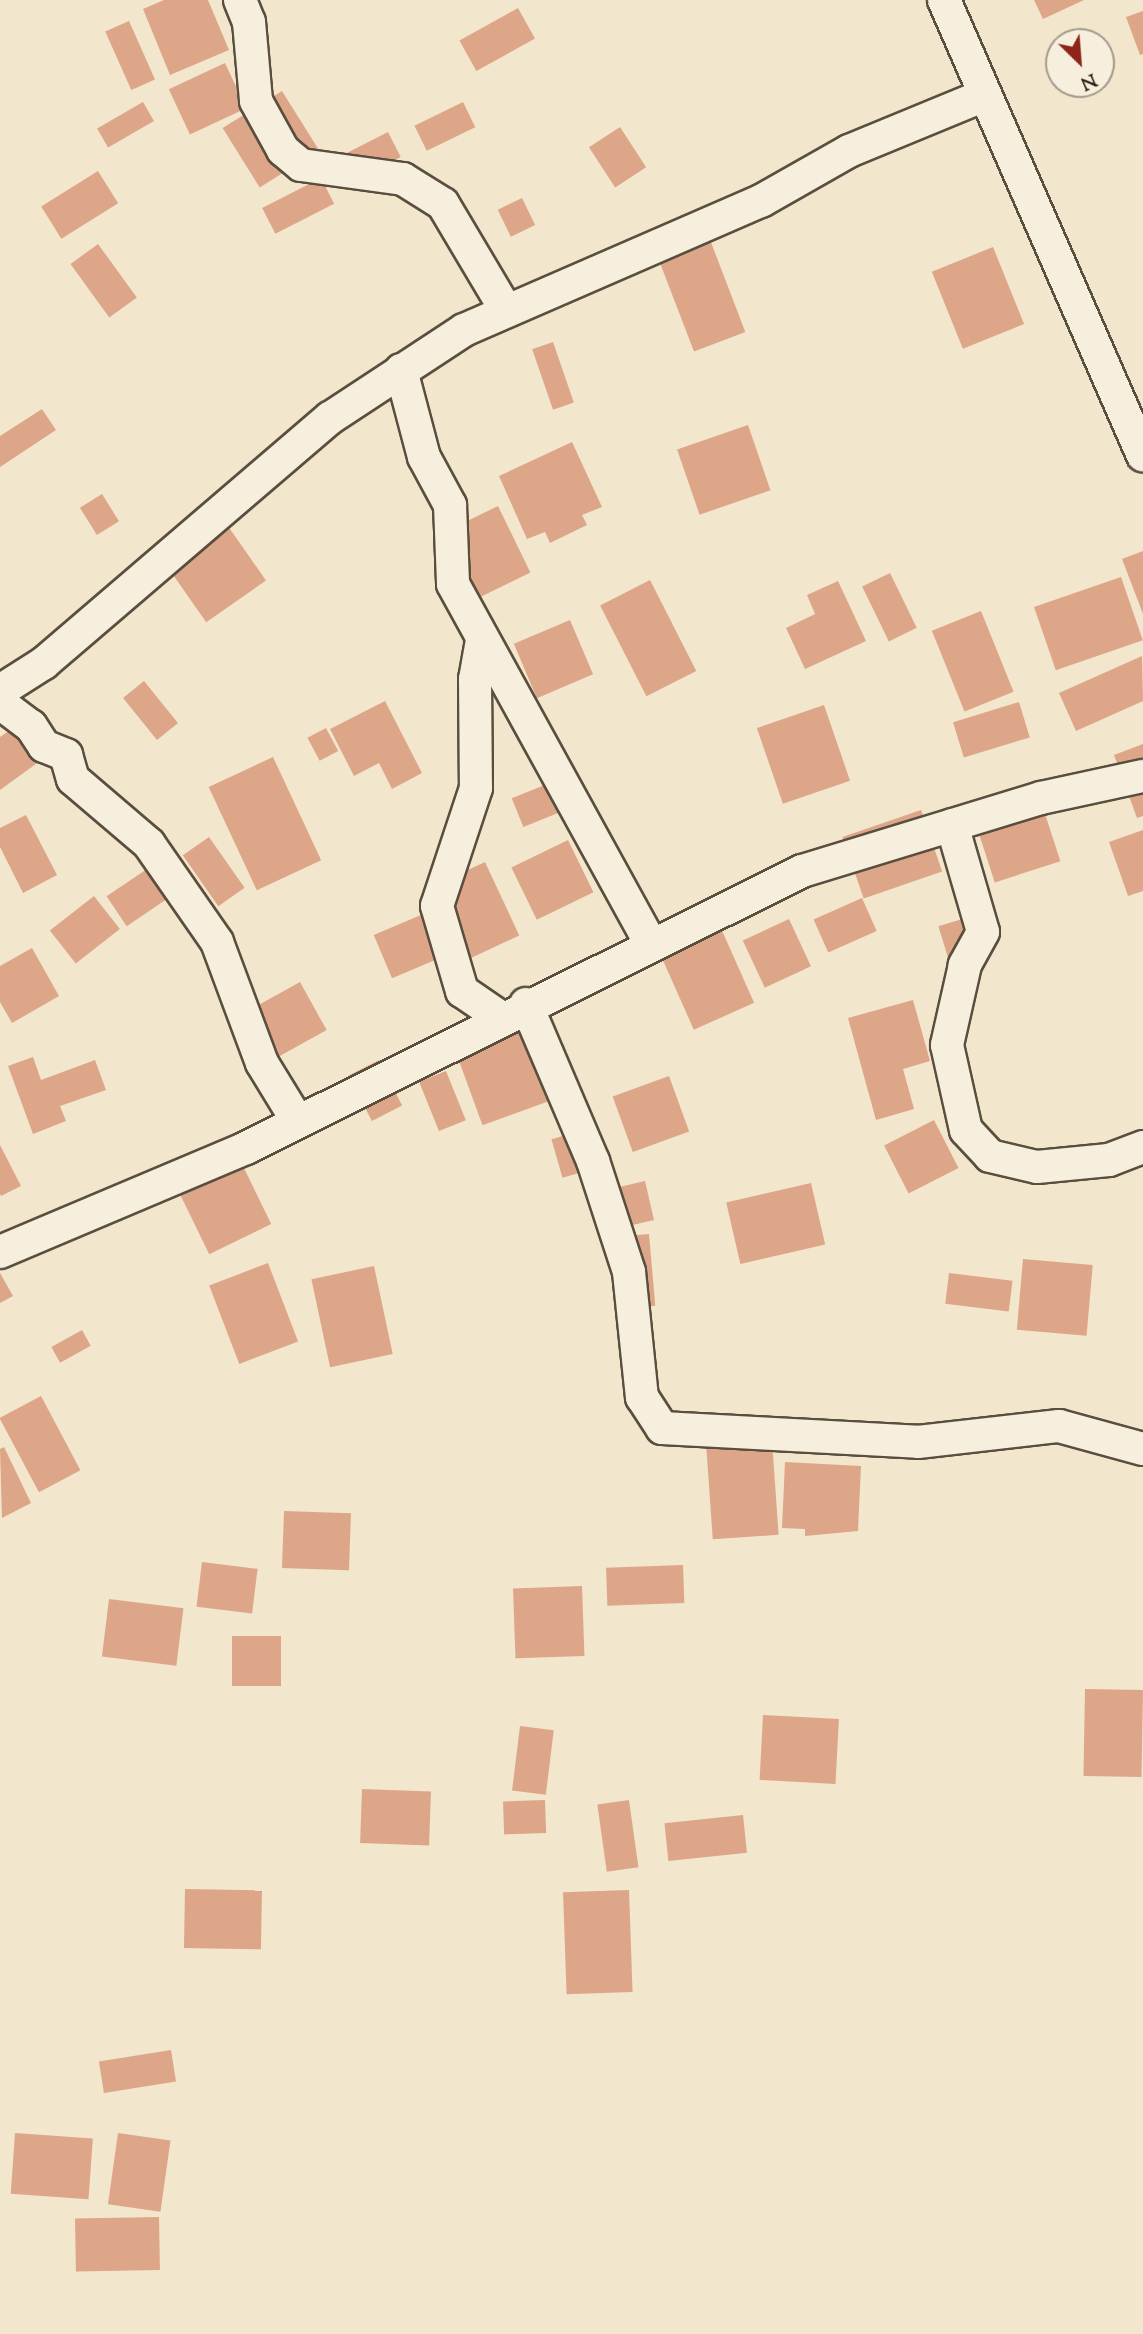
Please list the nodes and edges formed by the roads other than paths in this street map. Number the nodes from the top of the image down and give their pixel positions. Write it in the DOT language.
graph roads {
  1 [pos="240,0"];
  2 [pos="944,0"];
  3 [pos="985,95"];
  4 [pos="506,310"];
  5 [pos="401,370"];
  6 [pos="1143,455"];
  7 [pos="482,640"];
  8 [pos="0,691"];
  9 [pos="0,703"];
  10 [pos="1143,776"];
  11 [pos="953,825"];
  12 [pos="651,944"];
  13 [pos="513,1011"];
  14 [pos="298,1122"];
  15 [pos="1143,1147"];
  16 [pos="0,1252"];
  17 [pos="1143,1449"];
  1 -- 4 [label="street"];
  2 -- 3 [label="street"];
  3 -- 4 [label="street"];
  3 -- 6 [label="street"];
  4 -- 5 [label="street"];
  5 -- 7 [label="street"];
  5 -- 8 [label="street"];
  7 -- 12 [label="street"];
  7 -- 13 [label="street"];
  9 -- 14 [label="street"];
  10 -- 11 [label="street"];
  11 -- 12 [label="street"];
  11 -- 15 [label="street"];
  12 -- 13 [label="street"];
  13 -- 14 [label="street"];
  13 -- 17 [label="street"];
  14 -- 16 [label="street"];
}
